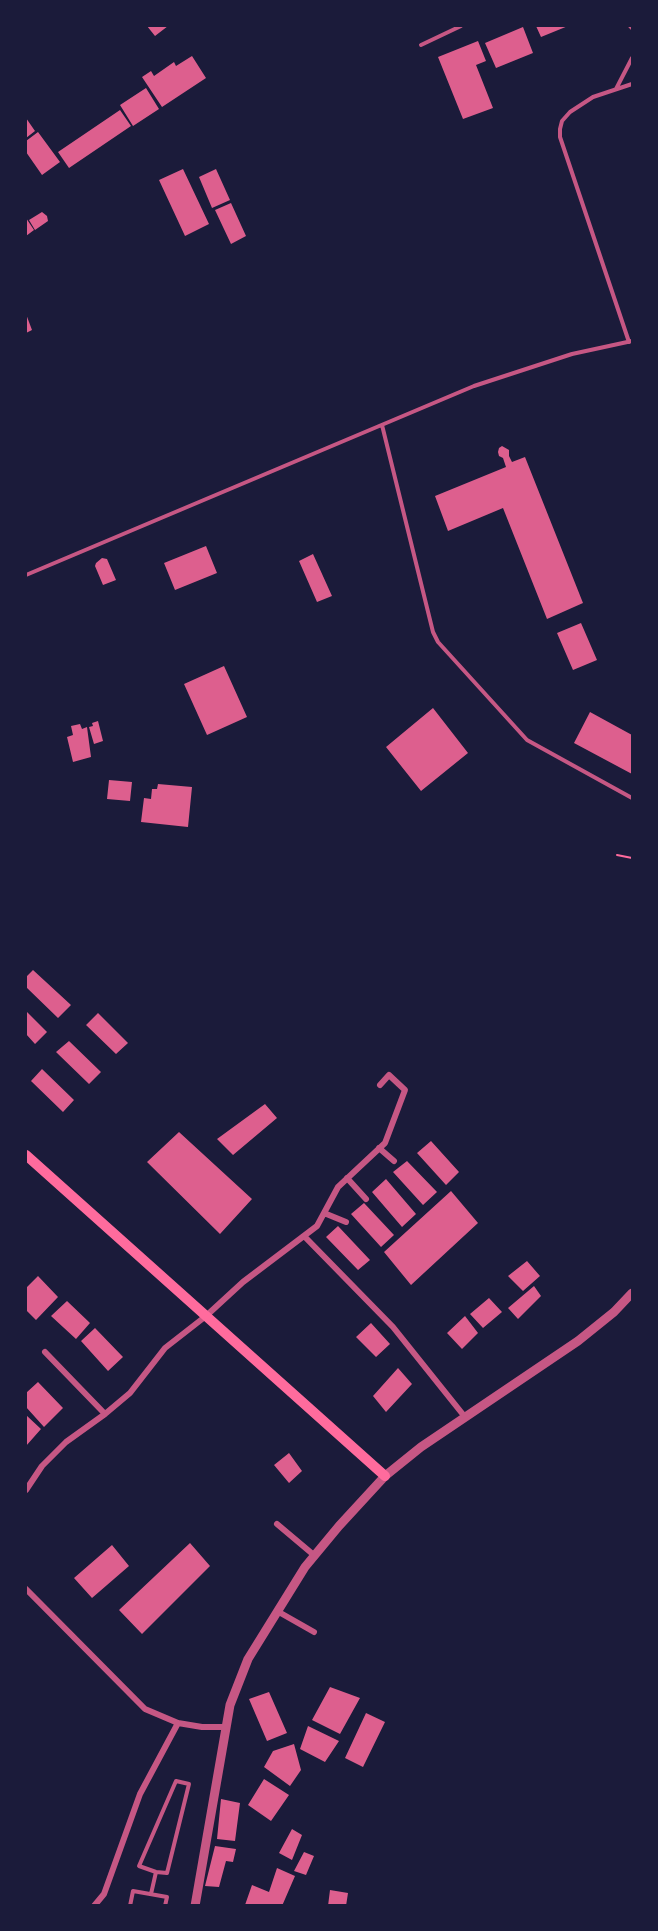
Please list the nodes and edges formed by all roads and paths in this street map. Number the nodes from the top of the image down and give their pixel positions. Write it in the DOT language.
graph roads {
  1 [pos="461,26"];
  2 [pos="421,45"];
  3 [pos="633,58"];
  4 [pos="633,84"];
  5 [pos="616,90"];
  6 [pos="631,342"];
  7 [pos="382,424"];
  8 [pos="26,575"];
  9 [pos="633,798"];
  10 [pos="617,855"];
  11 [pos="633,858"];
  12 [pos="380,1085"];
  13 [pos="379,1148"];
  14 [pos="26,1155"];
  15 [pos="394,1161"];
  16 [pos="347,1178"];
  17 [pos="366,1198"];
  18 [pos="324,1213"];
  19 [pos="346,1222"];
  20 [pos="304,1236"];
  21 [pos="633,1293"];
  22 [pos="206,1316"];
  23 [pos="45,1352"];
  24 [pos="105,1414"];
  25 [pos="465,1417"];
  26 [pos="385,1476"];
  27 [pos="26,1490"];
  28 [pos="277,1524"];
  29 [pos="315,1556"];
  30 [pos="26,1589"];
  31 [pos="277,1611"];
  32 [pos="314,1632"];
  33 [pos="178,1723"];
  34 [pos="226,1727"];
  35 [pos="156,1872"];
  36 [pos="151,1894"];
  37 [pos="94,1905"];
  38 [pos="130,1905"];
  39 [pos="165,1905"];
  40 [pos="195,1905"];
  1 -- 2 [label="lane"];
  3 -- 5 [label="lane"];
  4 -- 5 [label="lane"];
  5 -- 6 [label="lane"];
  6 -- 7 [label="lane"];
  7 -- 8 [label="lane"];
  7 -- 9 [label="lane"];
  10 -- 11 [label="path"];
  12 -- 13 [label="street"];
  13 -- 15 [label="street"];
  13 -- 16 [label="street"];
  14 -- 22 [label="main road"];
  16 -- 17 [label="street"];
  16 -- 18 [label="street"];
  18 -- 19 [label="street"];
  18 -- 20 [label="street"];
  20 -- 22 [label="street"];
  20 -- 25 [label="street"];
  21 -- 25 [label="street"];
  22 -- 24 [label="street"];
  22 -- 26 [label="main road"];
  23 -- 24 [label="street"];
  24 -- 27 [label="street"];
  25 -- 26 [label="street"];
  26 -- 29 [label="street"];
  28 -- 29 [label="street"];
  29 -- 31 [label="street"];
  30 -- 33 [label="street"];
  31 -- 32 [label="street"];
  31 -- 34 [label="street"];
  33 -- 34 [label="street"];
  33 -- 37 [label="street"];
  34 -- 40 [label="street"];
  35 -- 35 [label="lane"];
  35 -- 36 [label="lane"];
  36 -- 38 [label="lane"];
  36 -- 39 [label="lane"];
}
